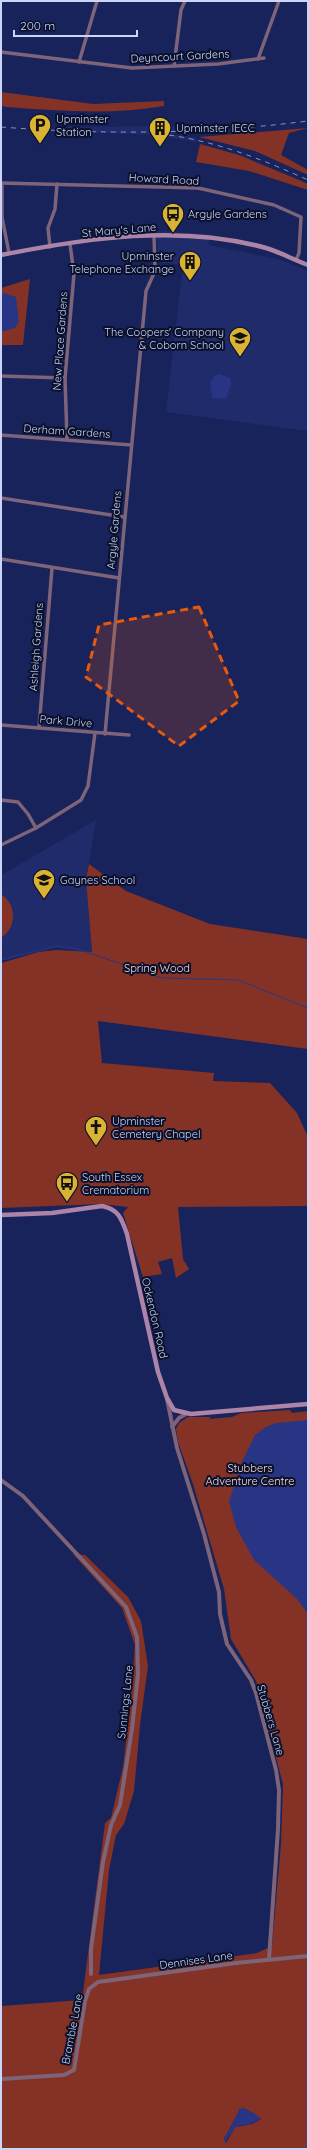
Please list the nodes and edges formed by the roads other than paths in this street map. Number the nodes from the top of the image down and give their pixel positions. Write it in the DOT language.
graph roads {
  1 [pos="97,1"];
  2 [pos="184,1"];
  3 [pos="279,1"];
  4 [pos="1,52"];
  5 [pos="264,58"];
  6 [pos="258,59"];
  7 [pos="79,62"];
  8 [pos="174,66"];
  9 [pos="1,183"];
  10 [pos="57,184"];
  11 [pos="1,217"];
  12 [pos="154,235"];
  13 [pos="70,244"];
  14 [pos="50,247"];
  15 [pos="9,253"];
  16 [pos="1,255"];
  17 [pos="296,260"];
  18 [pos="308,266"];
  19 [pos="1,376"];
  20 [pos="65,378"];
  21 [pos="1,435"];
  22 [pos="67,440"];
  23 [pos="132,445"];
  24 [pos="1,498"];
  25 [pos="124,517"];
  26 [pos="1,559"];
  27 [pos="52,568"];
  28 [pos="119,578"];
  29 [pos="1,725"];
  30 [pos="39,728"];
  31 [pos="95,733"];
  32 [pos="105,734"];
  33 [pos="129,735"];
  34 [pos="1,800"];
  35 [pos="36,828"];
  36 [pos="1,845"];
  37 [pos="1,1215"];
  38 [pos="167,1398"];
  39 [pos="308,1404"];
  40 [pos="186,1414"];
  41 [pos="172,1427"];
  42 [pos="1,1480"];
  43 [pos="308,1956"];
  44 [pos="269,1959"];
  45 [pos="91,1974"];
  46 [pos="89,1989"];
  47 [pos="1,2079"];
  1 -- 7 [label="street"];
  2 -- 8 [label="street"];
  3 -- 6 [label="street"];
  4 -- 7 [label="street, Deyncourt Gardens"];
  5 -- 6 [label="street, Deyncourt Gardens"];
  6 -- 8 [label="street, Deyncourt Gardens"];
  7 -- 8 [label="street, Deyncourt Gardens"];
  9 -- 10 [label="street, Howard Road"];
  9 -- 11 [label="street"];
  10 -- 14 [label="street"];
  10 -- 17 [label="street, Howard Road"];
  11 -- 15 [label="street"];
  12 -- 13 [label="main road, St Mary's Lane"];
  12 -- 17 [label="main road, St Mary's Lane"];
  12 -- 23 [label="street, Argyle Gardens"];
  13 -- 14 [label="main road, St Mary's Lane"];
  13 -- 20 [label="street, New Place Gardens"];
  14 -- 15 [label="main road, St Mary's Lane"];
  15 -- 16 [label="main road, St Mary's Lane"];
  17 -- 18 [label="main road, St Mary's Lane"];
  19 -- 20 [label="street"];
  20 -- 22 [label="street, New Place Gardens"];
  21 -- 22 [label="street, Derham Gardens"];
  22 -- 23 [label="street, Derham Gardens"];
  23 -- 25 [label="street, Argyle Gardens"];
  24 -- 25 [label="street"];
  25 -- 28 [label="street, Argyle Gardens"];
  26 -- 27 [label="street"];
  27 -- 28 [label="street"];
  27 -- 30 [label="street, Ashleigh Gardens"];
  28 -- 32 [label="street, Argyle Gardens"];
  29 -- 30 [label="street, Park Drive"];
  30 -- 31 [label="street, Park Drive"];
  31 -- 32 [label="street, Park Drive"];
  31 -- 35 [label="street"];
  32 -- 33 [label="street, Park Drive"];
  34 -- 35 [label="street"];
  35 -- 36 [label="street"];
  37 -- 38 [label="main road, Ockendon Road"];
  38 -- 40 [label="main road, Ockendon Road"];
  38 -- 41 [label="street, Stubbers Lane"];
  39 -- 40 [label="main road"];
  40 -- 41 [label="street"];
  41 -- 44 [label="street, Stubbers Lane"];
  42 -- 45 [label="street, Sunnings Lane"];
  43 -- 44 [label="street, Dennises Lane"];
  44 -- 46 [label="street, Dennises Lane"];
  46 -- 47 [label="street, Bramble Lane"];
}
